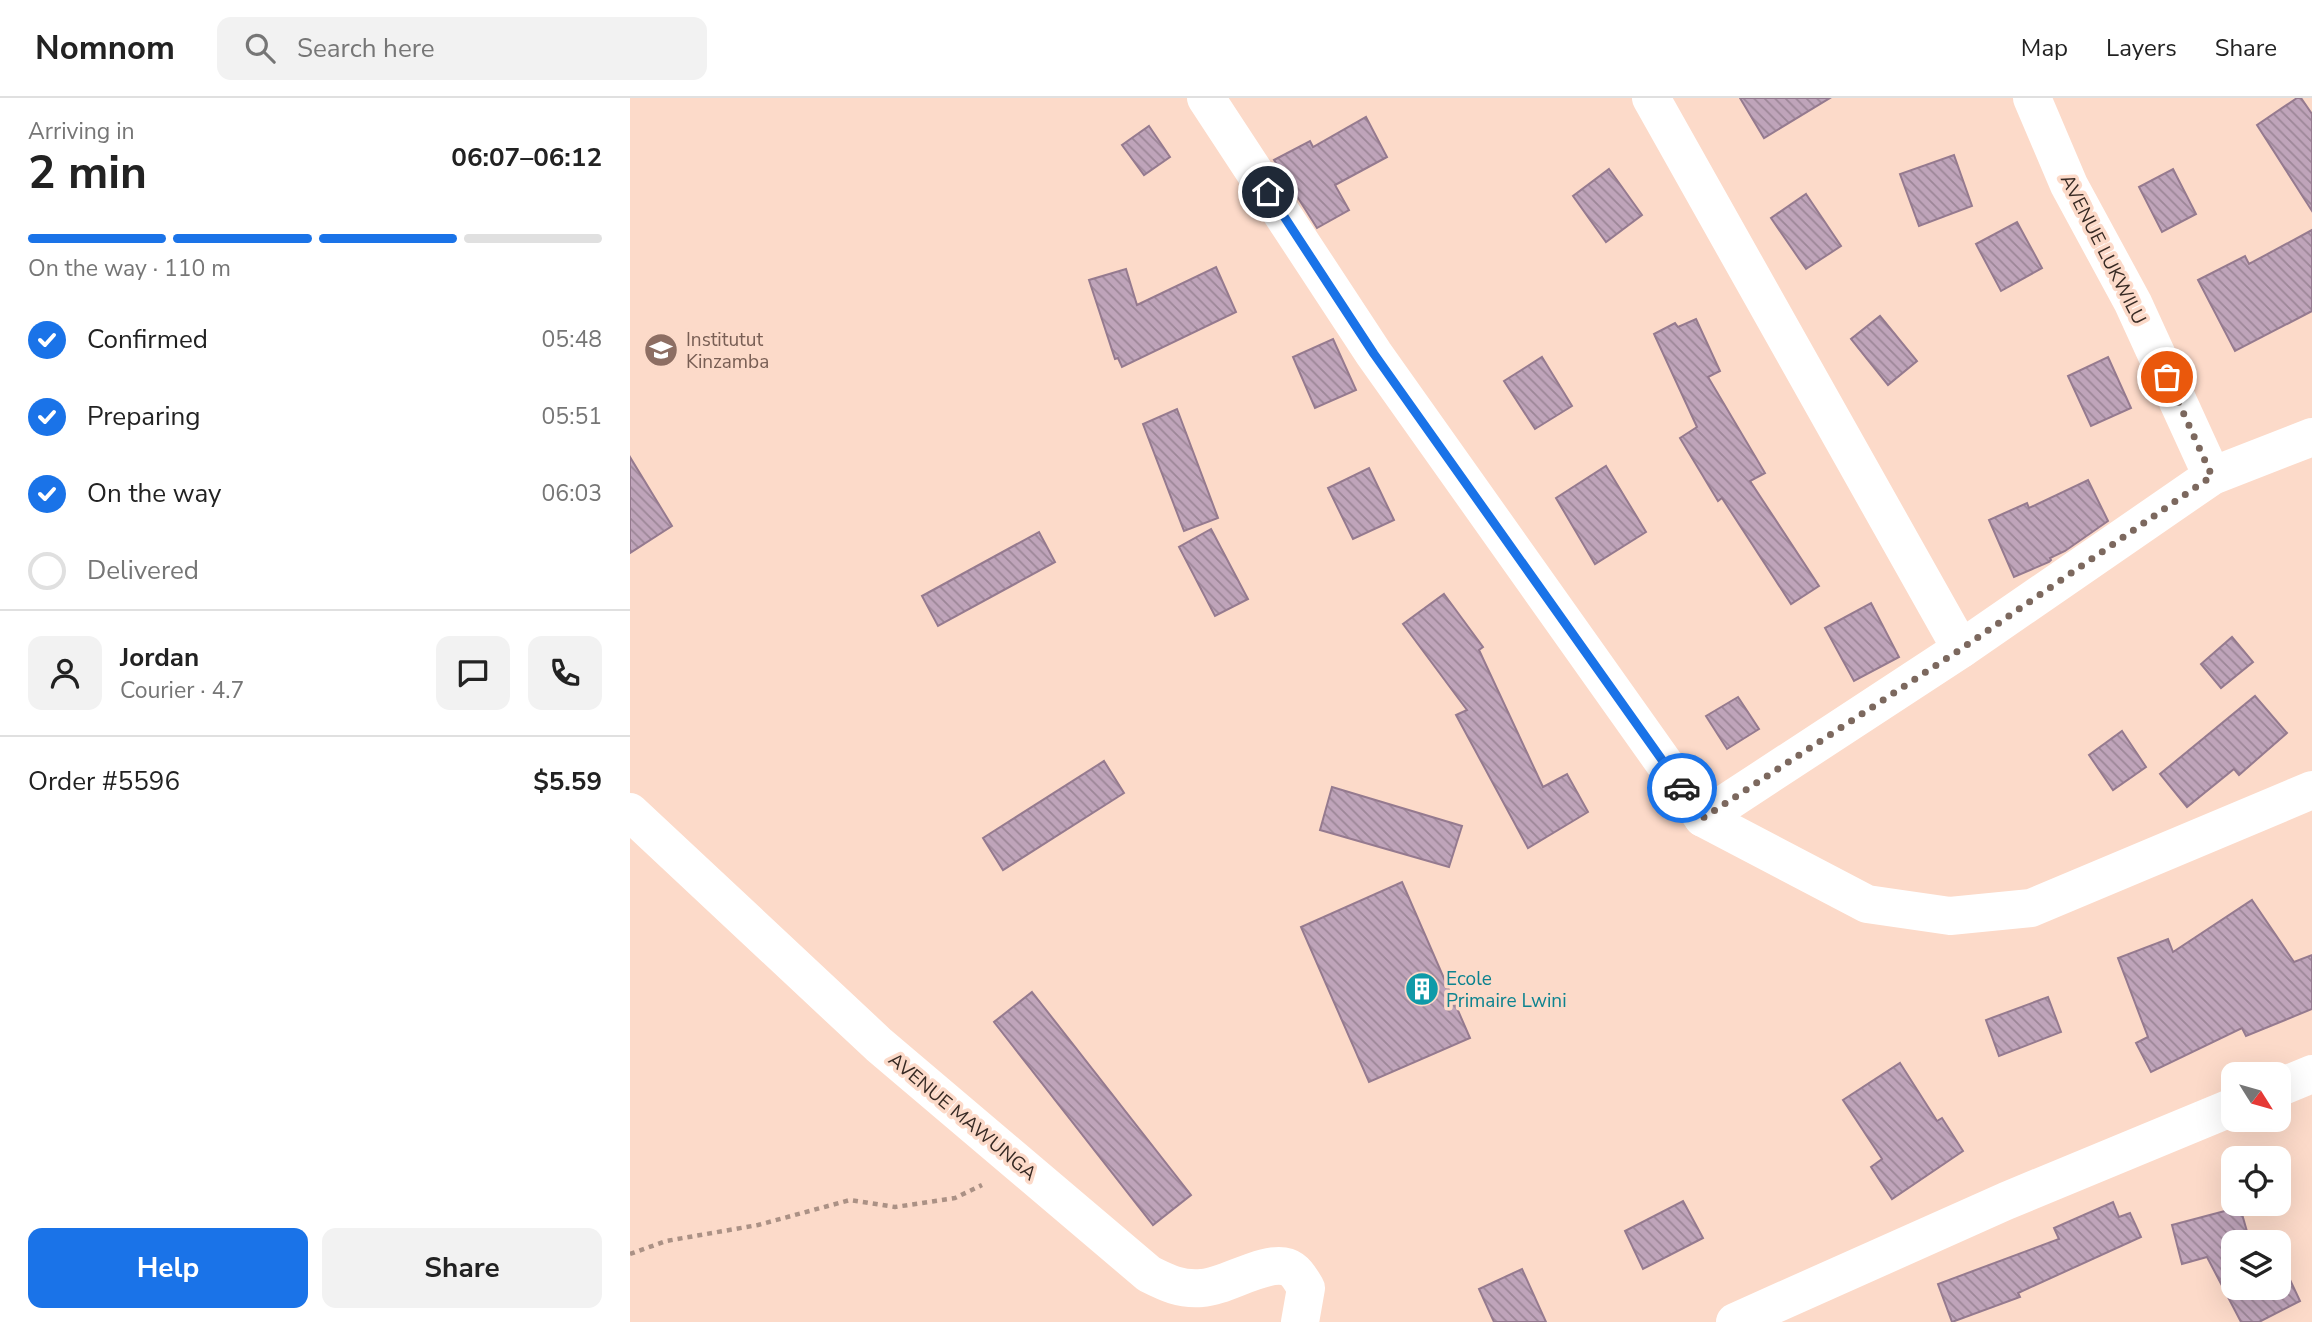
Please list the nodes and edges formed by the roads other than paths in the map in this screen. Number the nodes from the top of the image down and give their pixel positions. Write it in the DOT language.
graph roads {
  1 [pos="1206,98"];
  2 [pos="1651,98"];
  3 [pos="2032,98"];
  4 [pos="2312,437"];
  5 [pos="2212,476"];
  6 [pos="1961,649"];
  7 [pos="2312,790"];
  8 [pos="630,811"];
  9 [pos="1703,818"];
  10 [pos="2312,1074"];
  11 [pos="2291,1083"];
  12 [pos="2221,1112"];
  13 [pos="1300,1322"];
  14 [pos="1735,1322"];
  1 -- 9 [label="street"];
  2 -- 6 [label="street"];
  3 -- 5 [label="street, AVENUE LUKWILU"];
  4 -- 5 [label="street"];
  5 -- 6 [label="street"];
  6 -- 9 [label="street"];
  7 -- 9 [label="street"];
  8 -- 13 [label="street, AVENUE MAWUNGA"];
  10 -- 11 [label="street"];
  12 -- 14 [label="street"];
}
